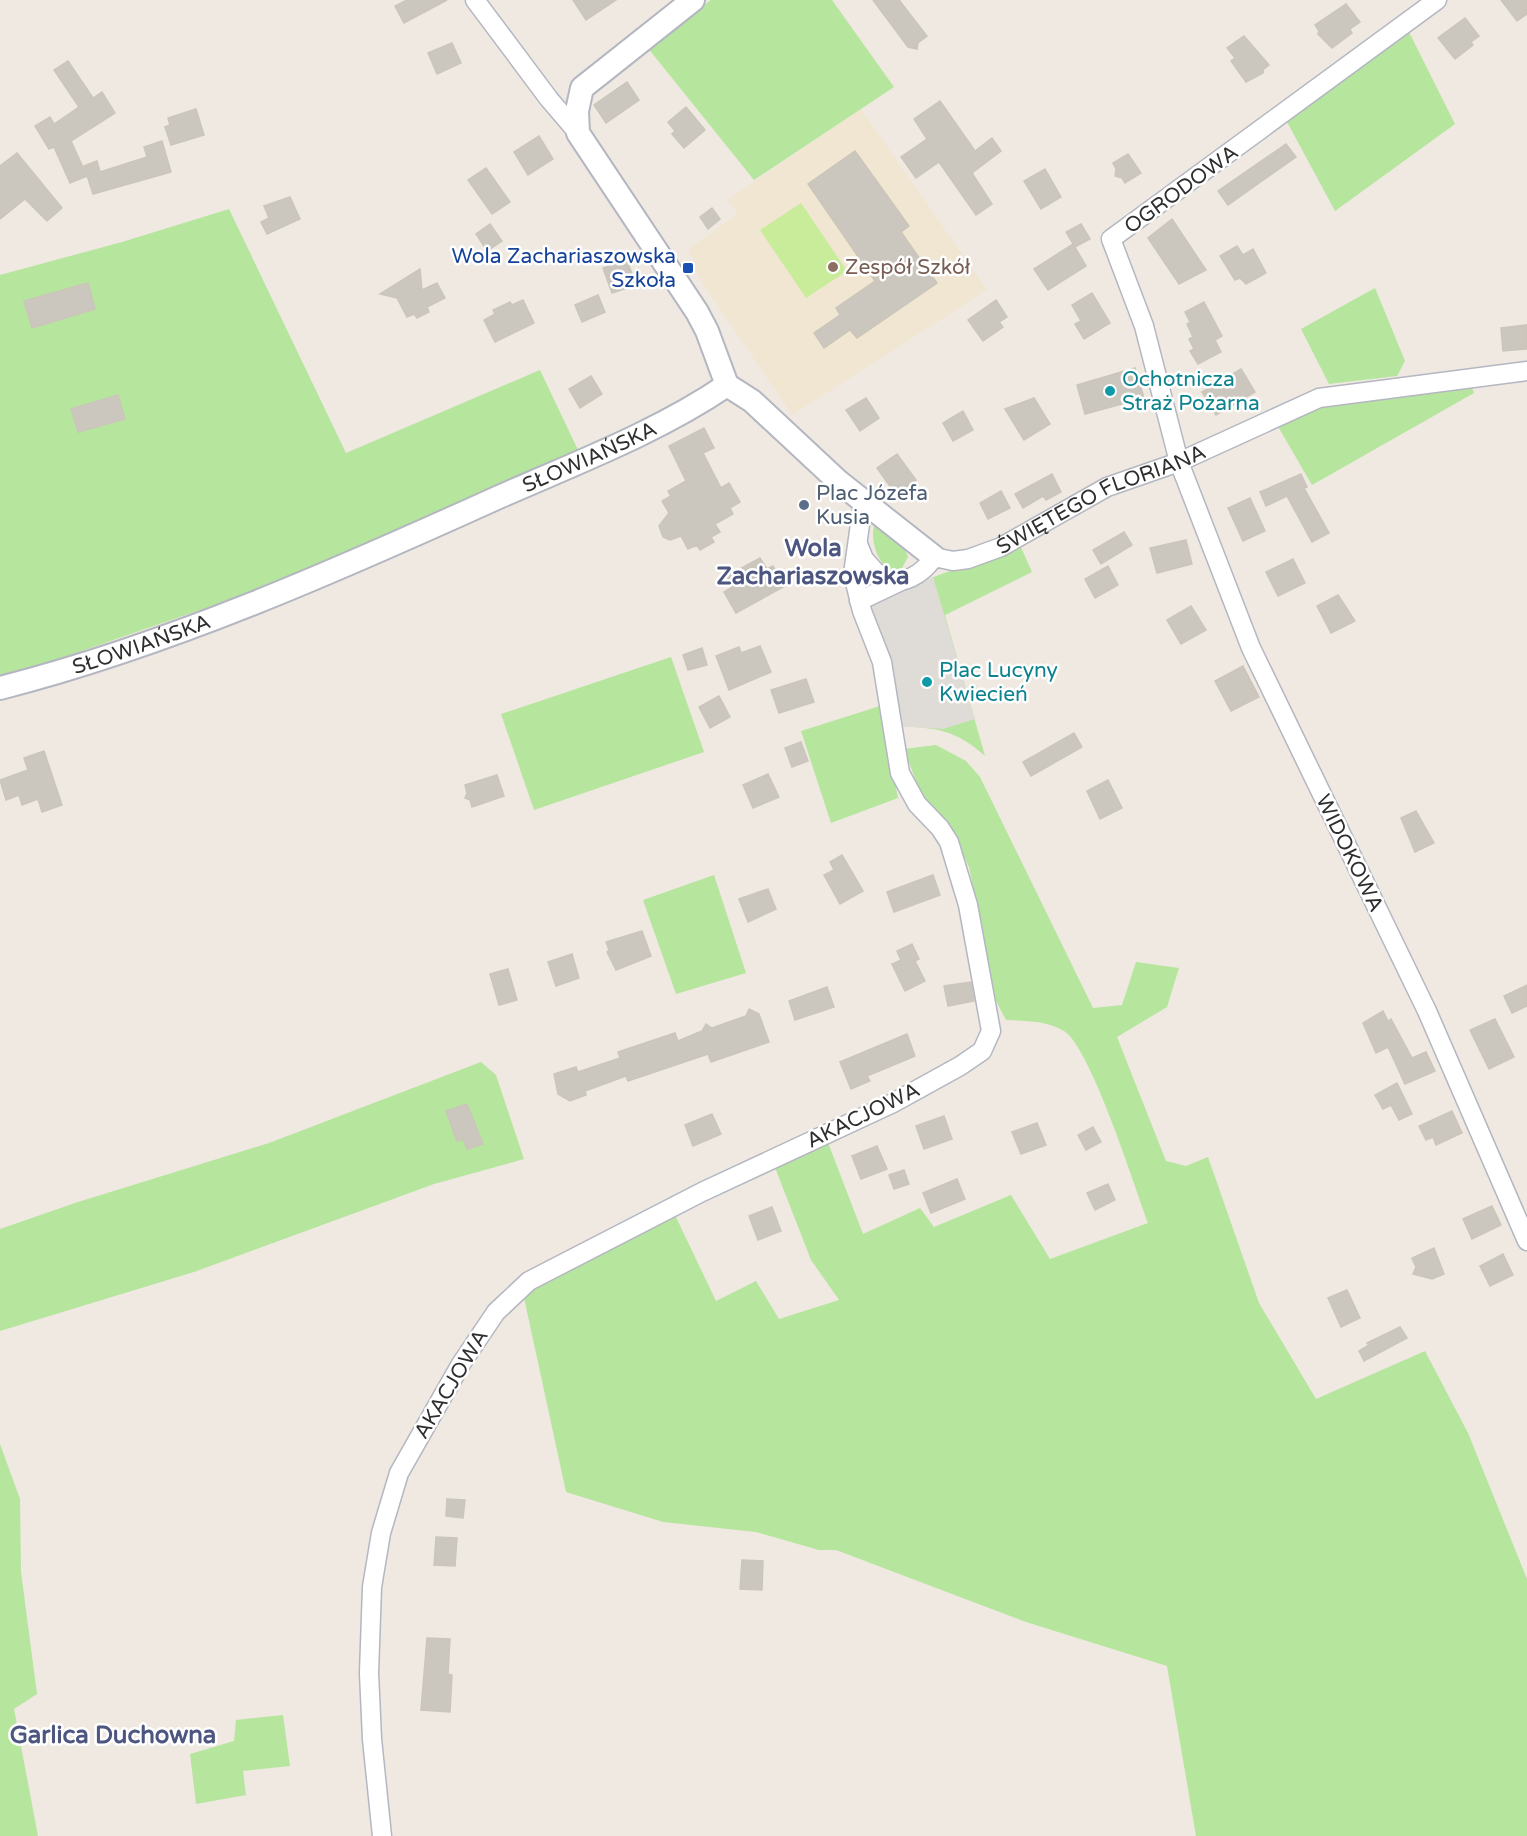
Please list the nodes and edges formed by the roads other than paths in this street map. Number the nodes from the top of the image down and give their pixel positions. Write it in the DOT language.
graph roads {
  1 [pos="475,0"];
  2 [pos="693,0"];
  3 [pos="1437,0"];
  4 [pos="578,133"];
  5 [pos="1527,371"];
  6 [pos="727,385"];
  7 [pos="1179,462"];
  8 [pos="863,503"];
  9 [pos="858,544"];
  10 [pos="934,557"];
  11 [pos="902,581"];
  12 [pos="859,601"];
  13 [pos="0,688"];
  14 [pos="1527,1242"];
  15 [pos="382,1836"];
  1 -- 4 [label="street"];
  2 -- 4 [label="street"];
  3 -- 7 [label="street, OGRODOWA"];
  4 -- 6 [label="street"];
  5 -- 7 [label="street, ŚWIĘTEGO FLORIANA"];
  6 -- 8 [label="street"];
  6 -- 13 [label="street, SŁOWIAŃSKA"];
  7 -- 10 [label="street, ŚWIĘTEGO FLORIANA"];
  7 -- 14 [label="street, WIDOKOWA"];
  8 -- 9 [label="street, AKACJOWA"];
  8 -- 10 [label="street"];
  9 -- 11 [label="street"];
  9 -- 12 [label="street, AKACJOWA"];
  10 -- 11 [label="street"];
  11 -- 12 [label="street"];
  12 -- 15 [label="street, AKACJOWA"];
}
